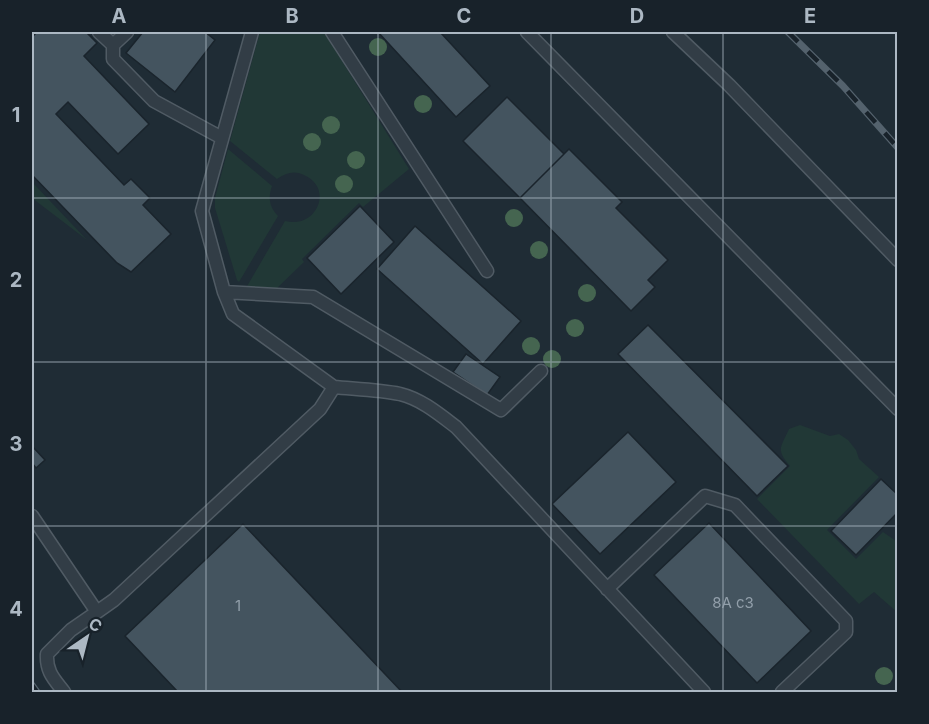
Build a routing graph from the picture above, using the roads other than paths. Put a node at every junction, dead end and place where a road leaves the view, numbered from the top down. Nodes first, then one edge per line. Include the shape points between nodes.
1 (99, 32) edge
2 (127, 32) edge
3 (252, 32) edge
4 (332, 32) edge
5 (527, 32) edge
6 (673, 32) edge
7 (113, 45) junction
8 (222, 138) junction
9 (897, 260) edge
10 (487, 272) dead end
11 (224, 292) junction
12 (541, 371) dead end
13 (334, 387) junction
14 (897, 409) edge
15 (32, 516) edge
16 (607, 589) junction
17 (97, 612) junction
18 (64, 693) edge
19 (704, 693) edge
20 (782, 693) edge

1 - 7 lane
2 - 7 lane
3 - 8 lane
4 - 10 lane
5 - 14 lane
6 - 9 lane
7 - 8 lane via 113,59 154,101
8 - 11 lane via 202,211
11 - 12 lane via 313,297 501,410
11 - 13 lane via 233,314
13 - 16 lane via 400,394 437,412 456,427
13 - 17 lane via 320,409
15 - 17 lane
16 - 19 lane
16 - 20 lane via 705,496 735,505 846,621 846,632
17 - 18 lane via 47,654 48,671

